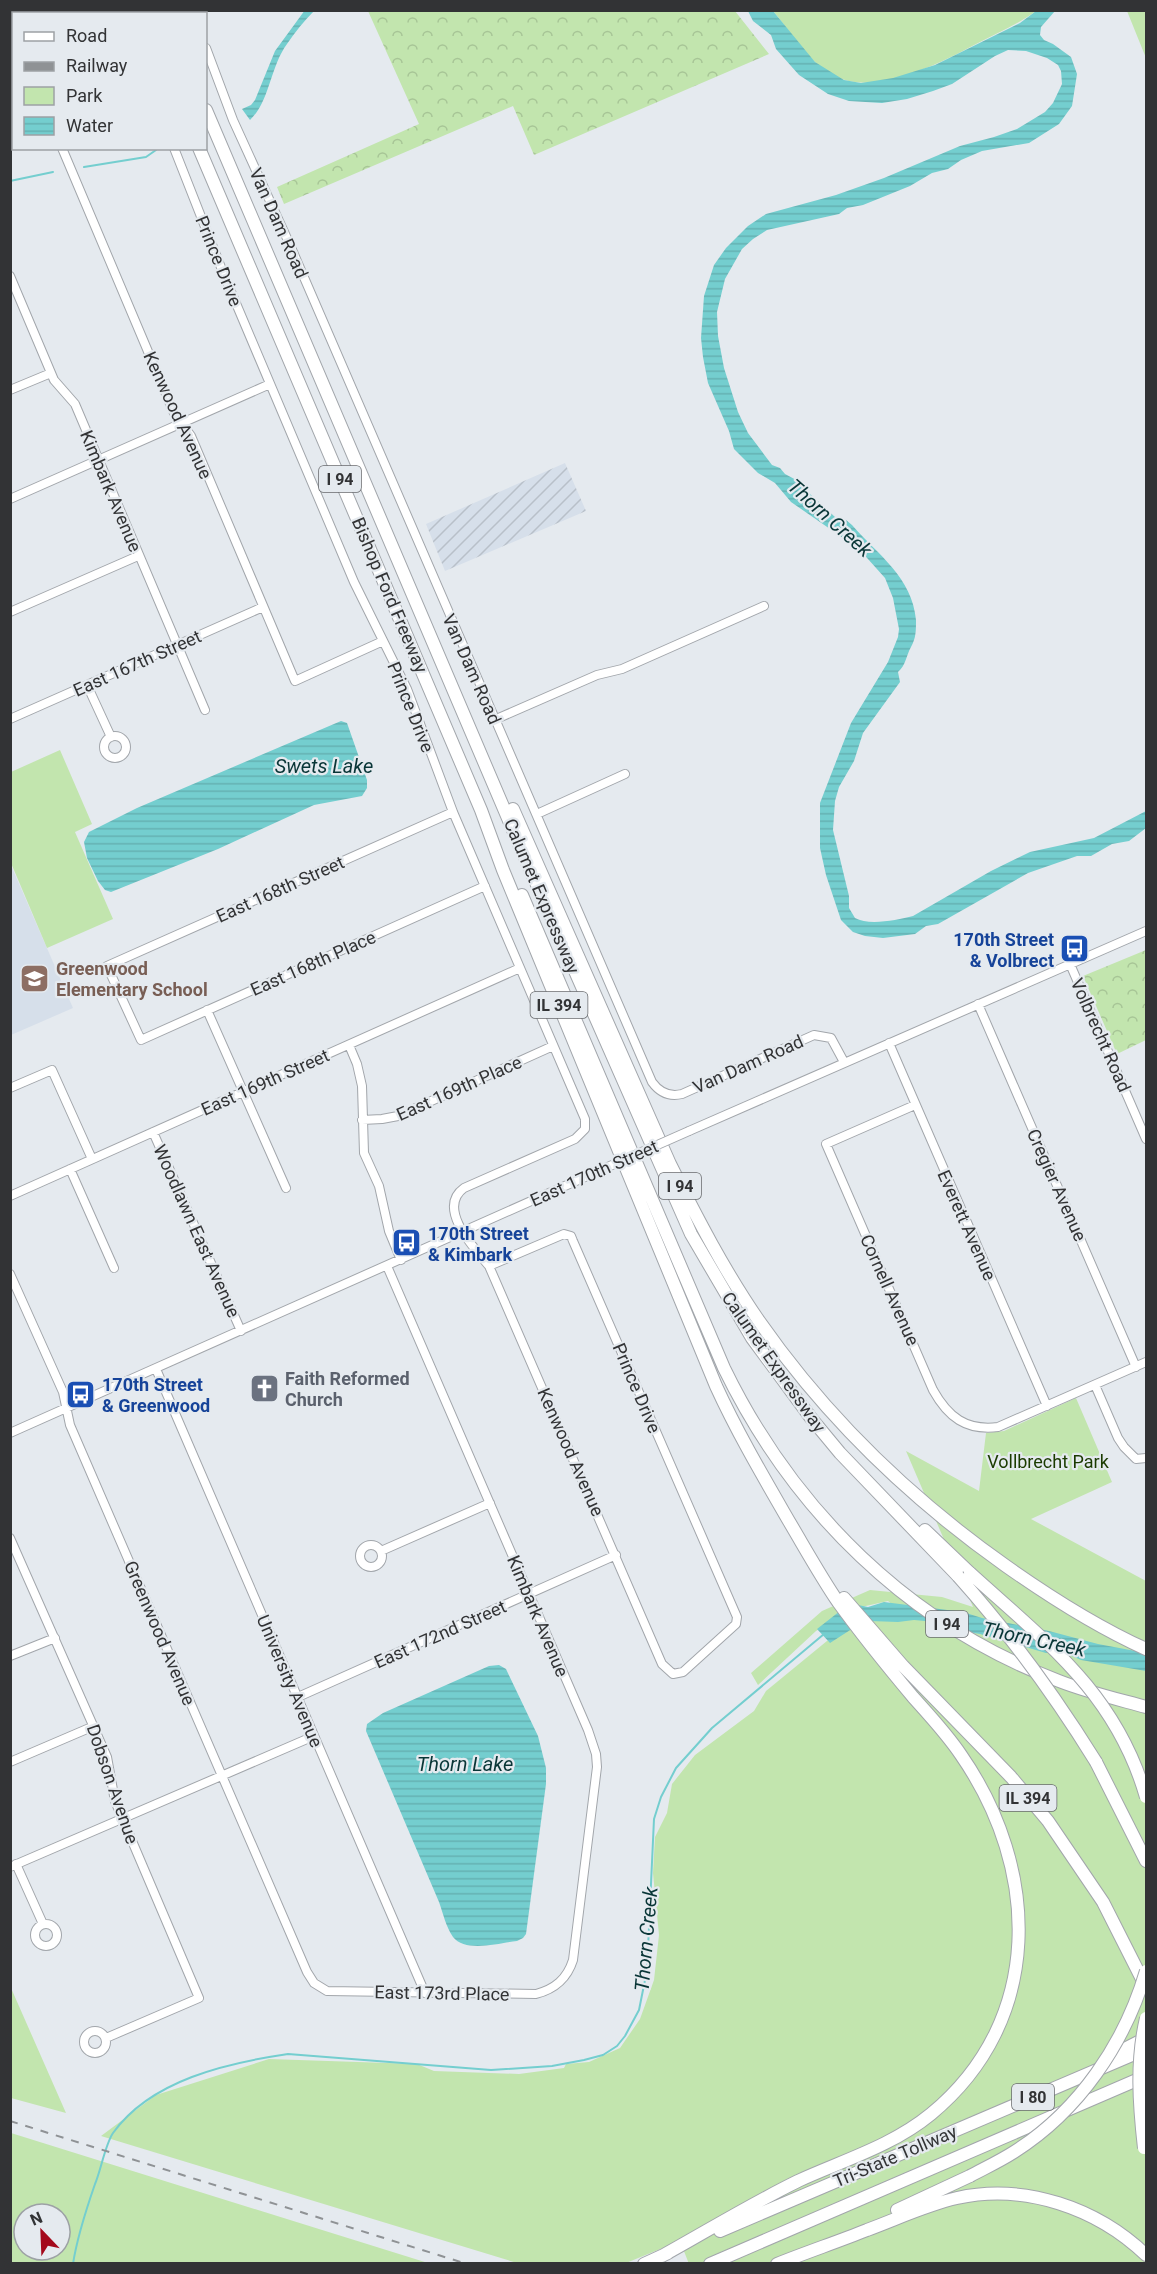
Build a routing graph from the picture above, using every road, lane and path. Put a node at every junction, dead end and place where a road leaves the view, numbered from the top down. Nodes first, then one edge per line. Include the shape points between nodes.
1 (207, 51) edge
2 (207, 112) edge
3 (63, 150) edge
4 (175, 150) edge
5 (200, 150) edge
6 (10, 276) edge
7 (14, 292) edge
8 (51, 372) junction
9 (270, 384) junction
10 (10, 390) edge
11 (182, 423) junction
12 (99, 460) junction
13 (10, 499) edge
14 (138, 556) junction
15 (764, 606) dead end
16 (263, 607) junction
17 (10, 612) edge
18 (383, 641) junction
19 (177, 645) junction
20 (87, 685) junction
21 (459, 701) junction
22 (205, 710) dead end
23 (10, 719) edge
24 (494, 720) junction
25 (111, 737) dead end
26 (625, 774) dead end
27 (482, 810) junction
28 (453, 812) junction
29 (537, 814) junction
30 (485, 886) junction
31 (1146, 931) edge
32 (1070, 964) junction
33 (520, 968) junction
34 (978, 1004) junction
35 (207, 1010) junction
36 (141, 1040) joint
37 (888, 1043) junction
38 (349, 1045) junction
39 (553, 1046) junction
40 (844, 1062) junction
41 (10, 1088) edge
42 (243, 1091) junction
43 (915, 1105) junction
44 (362, 1119) junction
45 (153, 1132) junction
46 (1146, 1140) edge
47 (92, 1160) junction
48 (70, 1169) junction
49 (286, 1188) dead end
50 (10, 1196) edge
51 (463, 1232) junction
52 (401, 1260) junction
53 (387, 1266) junction
54 (489, 1266) junction
55 (114, 1268) dead end
56 (10, 1274) edge
57 (241, 1331) junction
58 (1146, 1362) edge
59 (1136, 1366) junction
60 (156, 1369) junction
61 (1095, 1385) junction
62 (1047, 1406) junction
63 (66, 1408) junction
64 (10, 1433) edge
65 (1146, 1458) edge
66 (490, 1503) junction
67 (10, 1538) edge
68 (13, 1548) edge
69 (381, 1551) dead end
70 (616, 1555) junction
71 (964, 1575) junction
72 (529, 1595) junction
73 (870, 1636) junction
74 (55, 1638) junction
75 (1146, 1649) edge
76 (10, 1656) edge
77 (673, 1674) joint
78 (298, 1697) junction
79 (1146, 1707) edge
80 (94, 1726) junction
81 (314, 1736) junction
82 (10, 1762) edge
83 (222, 1776) junction
84 (1146, 1797) edge
85 (122, 1818) junction
86 (1146, 1861) edge
87 (13, 1866) edge
88 (43, 1924) dead end
89 (1146, 1971) edge
90 (562, 1980) joint
91 (319, 1988) joint
92 (1146, 1988) edge
93 (425, 1992) junction
94 (1146, 2018) edge
95 (106, 2038) dead end
96 (1146, 2038) edge
97 (1146, 2049) edge
98 (1146, 2076) edge
99 (1054, 2088) junction
100 (1145, 2152) edge
101 (1146, 2255) edge
102 (662, 2256) junction
103 (644, 2264) edge
104 (710, 2264) edge
105 (776, 2264) edge

1 - 24 street, Van Dam Road via 233,120
2 - 21 highway, Bishop Ford Freeway / I 94
3 - 11 street, Kenwood Avenue via 174,413
4 - 9 street, Prince Drive
5 - 27 highway, Bishop Ford Freeway / I 94
6 - 7 street, Kimbark Avenue
7 - 8 street, Kimbark Avenue
8 - 10 street
8 - 12 street, Kimbark Avenue via 75,404
9 - 11 street
9 - 18 street, Prince Drive
11 - 12 street
11 - 16 street, Kenwood Avenue
12 - 13 street
12 - 14 street, Kimbark Avenue
14 - 17 street
14 - 19 street, Kimbark Avenue
15 - 24 street
16 - 18 street, Kenwood Avenue via 295,681
16 - 19 street, East 167th Street
18 - 28 street, Prince Drive via 407,689
19 - 20 street, East 167th Street
19 - 22 street, Kimbark Avenue
20 - 23 street, East 167th Street
20 - 25 street
21 - 71 highway, Calumet Expressway / IL 394 via 691,1234 752,1338 840,1453
21 - 75 highway, I 94 via 481,737 670,1164 723,1265 759,1321 833,1414 925,1504 1028,1581
24 - 29 street, Van Dam Road
26 - 29 street
27 - 73 highway, IL 394 via 503,870 716,1386 792,1527
27 - 79 highway, I 94 via 511,868 739,1399 799,1491 885,1580 947,1624 1059,1681
28 - 30 street, Prince Drive
28 - 36 street, East 168th Street via 107,966
29 - 40 street, Van Dam Road via 650,1076 660,1091 682,1094 814,1035 831,1038
30 - 33 street, Prince Drive
30 - 35 street, East 168th Place
31 - 32 street, East 170th Street
32 - 34 street, East 170th Street
32 - 46 street, Volbrecht Road
33 - 38 street, East 169th Street
33 - 39 street, Prince Drive
34 - 37 street, East 170th Street
34 - 59 street, Cregier Avenue
35 - 36 street, East 168th Place
35 - 42 street
37 - 40 street, East 170th Street
37 - 43 street, Everett Avenue
38 - 42 street, East 169th Street
38 - 44 street via 360,1076
39 - 44 street, East 169th Place via 398,1116
39 - 51 street, Prince Drive via 583,1113 585,1129 566,1144 459,1191 453,1205
40 - 51 street, East 170th Street, bridge
41 - 47 street via 52,1070
42 - 45 street, East 169th Street
42 - 49 street
43 - 62 street, Everett Avenue
43 - 62 street, Cornell Avenue via 826,1144 933,1390 948,1413 966,1425 987,1428
44 - 52 street via 364,1153 379,1186 389,1231
45 - 47 street, East 169th Street
45 - 57 street, Woodlawn East Avenue
47 - 48 street, East 169th Street
48 - 50 street, East 169th Street
48 - 55 street
51 - 52 street, East 170th Street
51 - 54 street, Kenwood Avenue
52 - 53 street, East 170th Street
53 - 57 street, East 170th Street
53 - 66 street, Kimbark Avenue
54 - 70 street, Kenwood Avenue
54 - 77 street, Prince Drive via 557,1236 571,1236 737,1622 687,1670
56 - 63 street, Greenwood Avenue via 63,1392
57 - 60 street, East 170th Street
58 - 59 street
59 - 61 street
60 - 63 street, East 170th Street
60 - 78 street, University Avenue
61 - 62 street
61 - 65 street via 1124,1447 1136,1459
63 - 64 street, East 170th Street
63 - 83 street, Greenwood Avenue
66 - 69 street
66 - 72 street, Kimbark Avenue
67 - 68 street, Dobson Avenue
68 - 74 street, Dobson Avenue
70 - 72 street, East 172nd Street
70 - 77 street, Kenwood Avenue via 662,1664
71 - 84 highway, bridge via 1066,1659 1084,1679 1131,1753
71 - 86 highway, Calumet Expressway / IL 394, bridge via 1072,1723
72 - 78 street, East 172nd Street
72 - 90 street, Kimbark Avenue via 596,1754 573,1960
73 - 92 highway, IL 394 via 1011,1777 1048,1821 1103,1902
73 - 102 highway via 959,1751 998,1823 1016,1880 1020,1915 1018,1962 1011,1995 997,2031 977,2065 942,2105 916,2126 770,2195
74 - 76 street
74 - 80 street, Dobson Avenue
78 - 81 street, University Avenue
80 - 82 street
80 - 85 street, Dobson Avenue via 110,1767 113,1795
81 - 83 street
81 - 93 street, University Avenue
83 - 85 street
83 - 91 street, Greenwood Avenue via 307,1972
85 - 87 street
85 - 95 street, Dobson Avenue via 199,1998
87 - 88 street
89 - 105 highway, bridge via 1120,2038 1080,2094 1051,2124 1015,2152 970,2176
90 - 93 street, East 173rd Place via 536,1994
91 - 93 street, East 173rd Place via 336,1992
94 - 100 highway, bridge via 1139,2076
96 - 99 highway
97 - 99 highway, Tri-State Tollway / I 80
98 - 104 highway, Tri-State Tollway / I 80
99 - 102 highway, Tri-State Tollway / I 80
101 - 105 highway via 1106,2224 1074,2208 1038,2198 1001,2194 940,2203
102 - 103 highway, Tri-State Tollway / I 80

